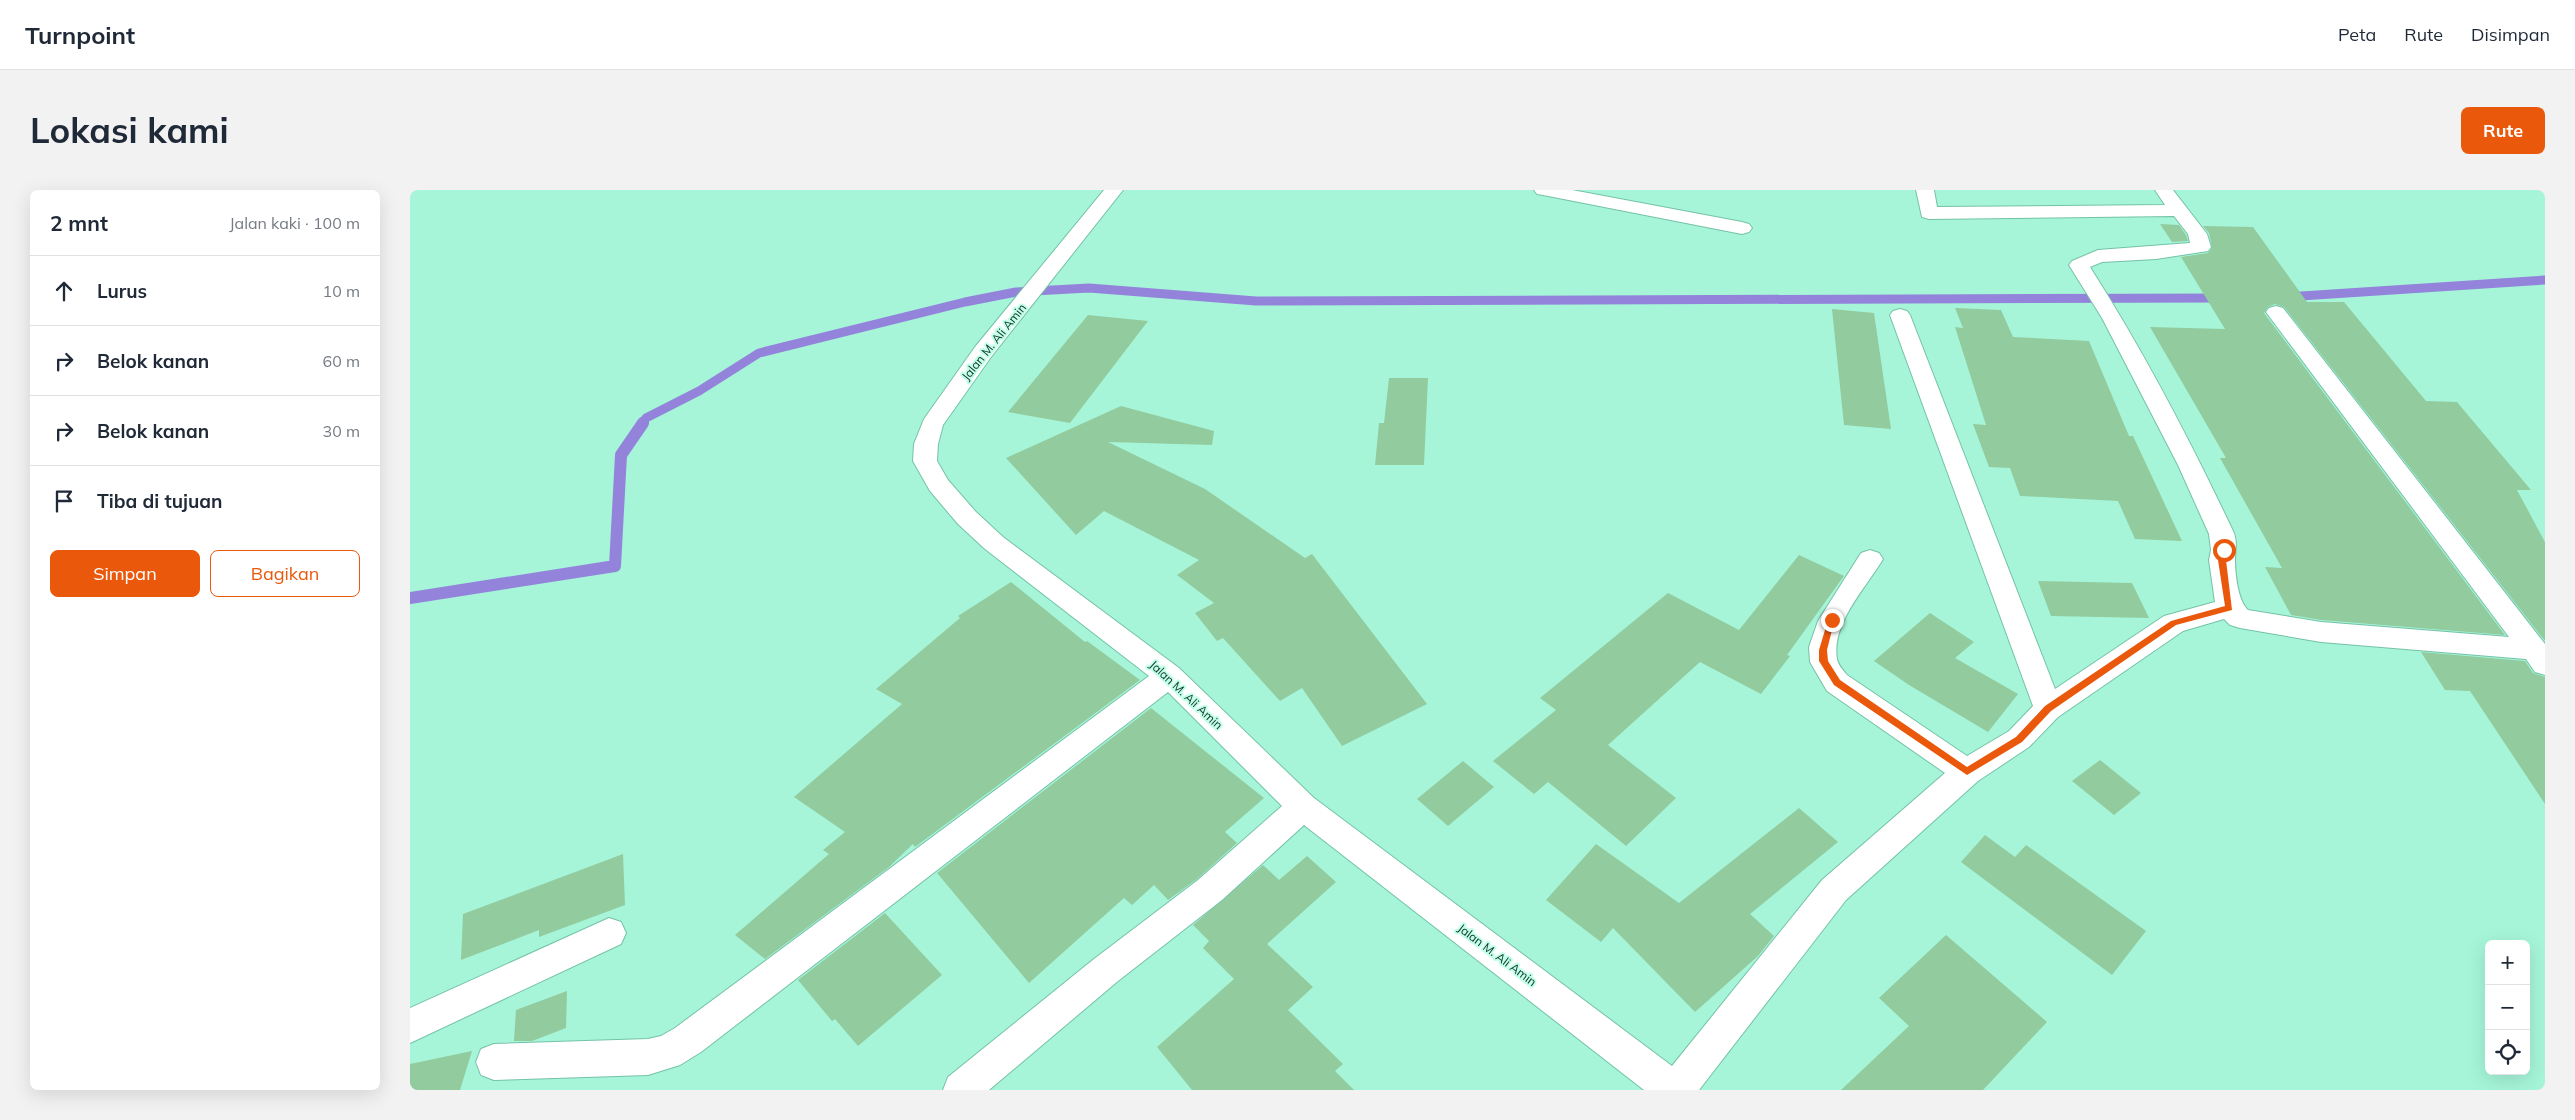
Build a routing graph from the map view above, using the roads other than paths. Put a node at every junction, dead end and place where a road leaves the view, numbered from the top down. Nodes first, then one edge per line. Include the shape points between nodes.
1 (1114, 190) edge
2 (1543, 190) edge
3 (1925, 190) edge
4 (2164, 190) edge
5 (2179, 210) junction
6 (1742, 228) dead end
7 (2276, 312) dead end
8 (1900, 315) dead end
9 (1870, 560) dead end
10 (2229, 608) junction
11 (2539, 656) edge
12 (1169, 676) junction
13 (2048, 709) junction
14 (1967, 772) junction
15 (1303, 807) junction
16 (609, 933) dead end
17 (410, 1026) edge
18 (494, 1062) dead end
19 (962, 1090) edge
20 (1675, 1090) edge

1 - 12 street, Jalan M. Ali Amin via 983,352 932,424 925,461 938,485 966,518 994,543
2 - 6 street
3 - 5 street via 1929,213
4 - 5 street
5 - 10 street via 2197,234 2201,247 2098,256 2079,265 2126,344 2190,464 2222,534
7 - 11 street
8 - 13 street
9 - 14 street via 1832,620 1823,650 1824,661 1837,683
10 - 11 street via 2240,618 2271,625
10 - 13 street via 2174,623
12 - 15 street, Jalan M. Ali Amin
12 - 18 street via 668,1052 648,1057
13 - 14 street via 2019,740
14 - 20 street via 1834,890
15 - 19 street via 1210,890 1106,970
15 - 20 street, Jalan M. Ali Amin
16 - 17 street

